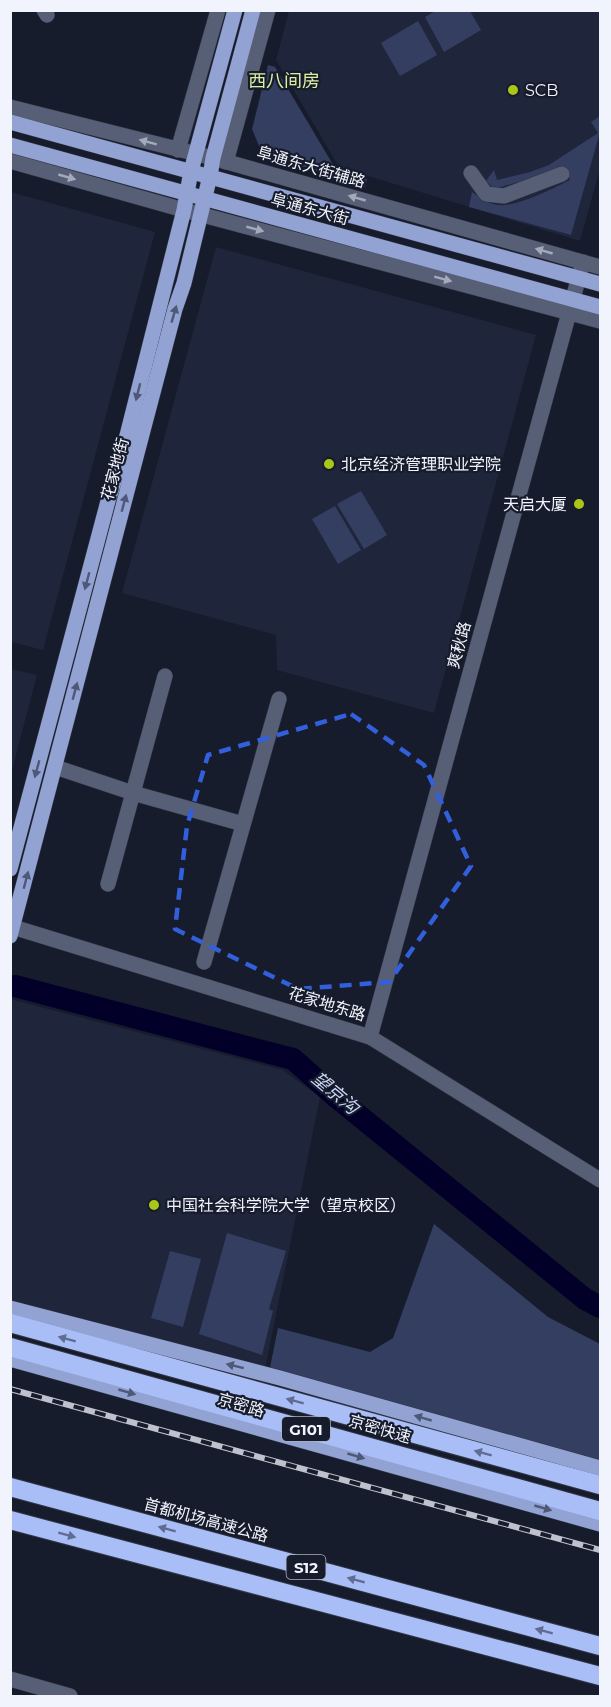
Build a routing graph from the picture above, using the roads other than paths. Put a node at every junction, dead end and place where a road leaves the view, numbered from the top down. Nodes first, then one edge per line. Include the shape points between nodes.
1 (218, 10) edge
2 (235, 10) edge
3 (253, 10) edge
4 (268, 10) edge
5 (10, 107) edge
6 (10, 123) edge
7 (10, 145) edge
8 (178, 150) junction
9 (196, 154) junction
10 (219, 160) junction
11 (10, 161) edge
12 (191, 171) junction
13 (471, 173) dead end
14 (562, 174) dead end
15 (210, 176) junction
16 (187, 193) junction
17 (204, 198) junction
18 (184, 210) junction
19 (200, 215) junction
20 (583, 262) junction
21 (600, 267) edge
22 (579, 278) junction
23 (600, 284) edge
24 (570, 307) junction
25 (600, 307) edge
26 (600, 321) edge
27 (165, 676) dead end
28 (279, 699) dead end
29 (55, 766) junction
30 (133, 793) junction
31 (243, 824) junction
32 (10, 869) edge
33 (108, 884) dead end
34 (12, 932) edge
35 (204, 962) dead end
36 (370, 1037) junction
37 (600, 1180) edge
38 (10, 1308) edge
39 (10, 1323) edge
40 (10, 1347) edge
41 (10, 1359) edge
42 (600, 1468) edge
43 (600, 1485) edge
44 (10, 1487) edge
45 (600, 1511) edge
46 (10, 1520) edge
47 (600, 1524) edge
48 (600, 1646) edge
49 (600, 1676) edge
50 (10, 1679) edge
51 (70, 1696) edge

1 - 8 street
2 - 9 main road, 花家地街
3 - 10 main road, 花家地街
4 - 10 street
8 -> 5 street, 阜通东大街辅路
6 - 12 main road, 阜通东大街
7 - 16 main road, 阜通东大街
8 - 9 street, 阜通东大街辅路
9 - 10 street, 阜通东大街辅路
9 - 12 main road, 花家地街
10 - 15 main road, 花家地街
20 -> 10 street, 阜通东大街辅路 via 426,212
11 -> 18 street
12 - 15 main road, 阜通东大街
12 - 16 main road, 花家地街
13 - 14 street via 486,194 504,196
15 - 17 main road, 花家地街
15 - 22 main road, 阜通东大街
16 - 17 main road, 阜通东大街
16 - 18 main road, 花家地街
17 - 19 main road, 花家地街
17 - 24 main road, 阜通东大街
18 - 19 street
18 -> 32 main road, 花家地街
19 -> 24 street
29 -> 19 main road, 花家地街
20 - 21 street, 阜通东大街辅路
20 - 22 street, 爽秋路
22 - 23 main road, 阜通东大街
22 - 24 street, 爽秋路
24 - 25 main road, 阜通东大街
24 - 26 street
24 - 36 street, 爽秋路
27 - 30 street
28 - 31 street
29 - 30 street
34 -> 29 main road, 花家地街
30 - 31 street
30 - 33 street
31 - 35 street
34 - 36 street, 花家地东路
36 - 37 street, 花家地东路
42 -> 38 main road, G101 via 280,1378
43 -> 39 highway, 京密快速 / G101
40 - 45 highway, 京密快速 / G101
41 -> 47 main road, 京密路 / G101
48 -> 44 highway, 首都机场高速公路 / S12
46 -> 49 highway, S12
50 - 51 street

